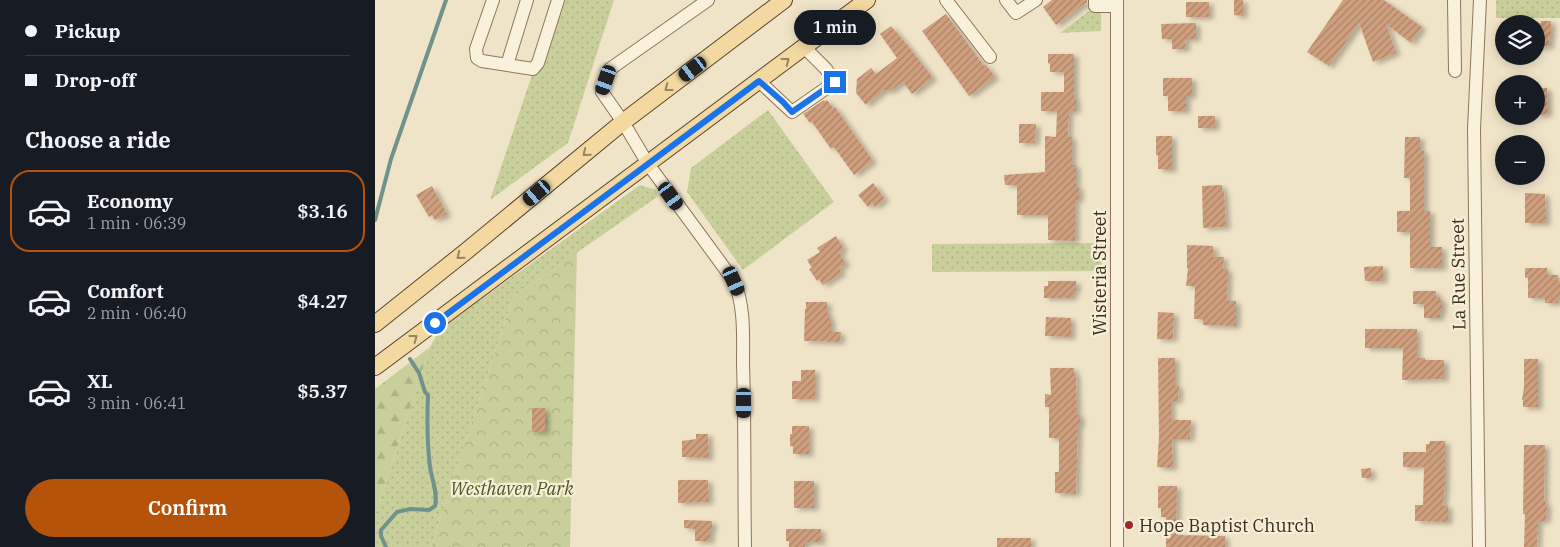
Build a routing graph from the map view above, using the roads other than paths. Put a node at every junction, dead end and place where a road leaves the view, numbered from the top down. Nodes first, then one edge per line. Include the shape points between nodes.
1 (493, 0) edge
2 (527, 0) edge
3 (558, 0) edge
4 (708, 0) edge
5 (784, 0) edge
6 (867, 0) edge
7 (946, 0) edge
8 (1006, 0) edge
9 (1036, 0) edge
10 (1095, 0) edge
11 (1454, 0) edge
12 (1480, 0) edge
13 (1117, 3) edge
14 (804, 47) junction
15 (989, 57) dead end
16 (507, 65) junction
17 (1455, 71) dead end
18 (759, 81) junction
19 (623, 122) junction
20 (648, 164) junction
21 (375, 324) edge
22 (375, 367) edge
23 (745, 547) edge
24 (1117, 547) edge
25 (1479, 547) edge

1 - 16 street via 476,49 477,58
2 - 16 street
3 - 16 street via 537,66 533,69
4 - 19 street via 610,69 602,92
5 -> 19 main road
6 - 14 main road
7 - 15 street
8 - 9 street via 1016,13
10 - 13 street via 1095,6
11 - 17 street
12 - 25 street, La Rue Street via 1474,129
13 - 24 street, Wisteria Street
18 -> 14 main road
14 - 18 street via 835,82 792,112
18 - 20 main road
19 - 20 street
19 -> 21 main road
22 -> 20 main road
20 - 23 street via 734,281 739,293 743,332

